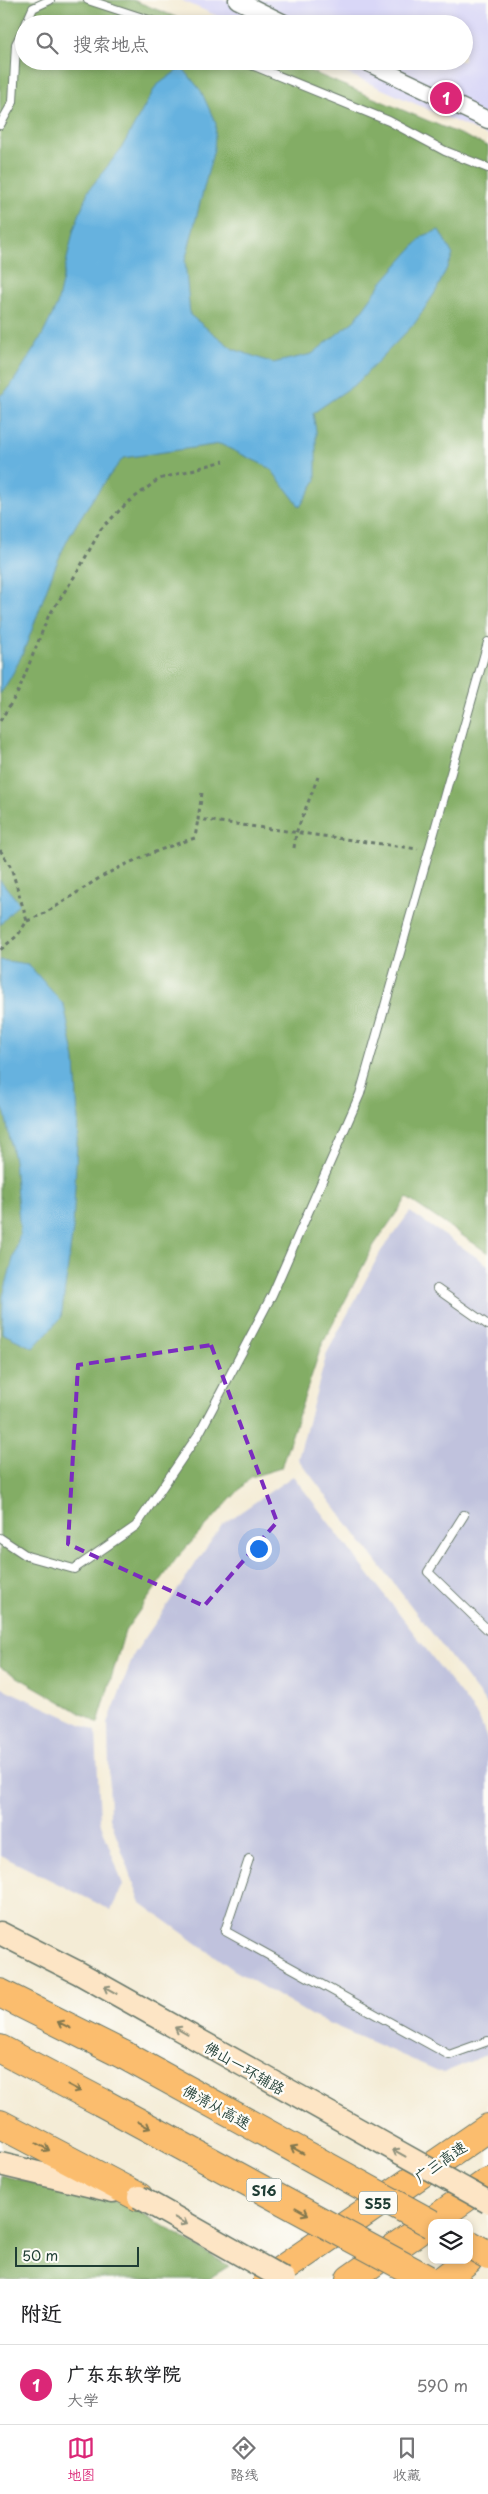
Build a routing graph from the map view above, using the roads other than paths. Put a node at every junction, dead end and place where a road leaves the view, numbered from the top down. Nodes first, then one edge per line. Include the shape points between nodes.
1 (50, 0) edge
2 (88, 0) edge
3 (237, 0) edge
4 (30, 15) edge
5 (134, 15) edge
6 (268, 15) edge
7 (15, 58) edge
8 (264, 70) edge
9 (383, 70) edge
10 (488, 120) edge
11 (0, 125) edge
12 (488, 168) edge
13 (488, 642) edge
14 (437, 1289) dead end
15 (488, 1325) edge
16 (464, 1515) dead end
17 (0, 1538) edge
18 (488, 1630) edge
19 (249, 1860) dead end
20 (0, 1933) edge
21 (0, 1993) edge
22 (488, 2041) edge
23 (0, 2049) edge
24 (0, 2124) edge
25 (488, 2128) edge
26 (0, 2164) edge
27 (488, 2182) edge
28 (139, 2197) junction
29 (488, 2202) edge
30 (428, 2222) edge
31 (488, 2244) edge
32 (473, 2246) edge
33 (488, 2254) edge
34 (473, 2257) edge
35 (464, 2264) edge
36 (268, 2279) edge
37 (284, 2279) edge
38 (350, 2279) edge
39 (427, 2279) edge
40 (444, 2279) edge

1 - 4 lane via 33,8
2 - 5 lane
3 - 6 street
7 - 11 lane via 12,102
8 - 12 lane via 389,121 445,151
9 - 10 street
13 - 17 lane via 360,1094 272,1295 200,1432 136,1526 74,1569 27,1556
14 - 15 lane
16 - 18 lane via 428,1572
19 - 22 lane via 225,1930 449,2055
29 -> 20 main road, 佛山一环辅路, bridge via 79,1973
30 -> 21 highway, 佛清从高速, bridge via 124,2055
23 -> 39 highway, S16, bridge
24 -> 28 highway
25 - 36 highway, 广三高速 / S55
26 - 28 main road
27 - 38 highway
28 -> 37 main road, bridge
31 - 34 highway
32 - 33 highway, bridge
35 - 40 highway

